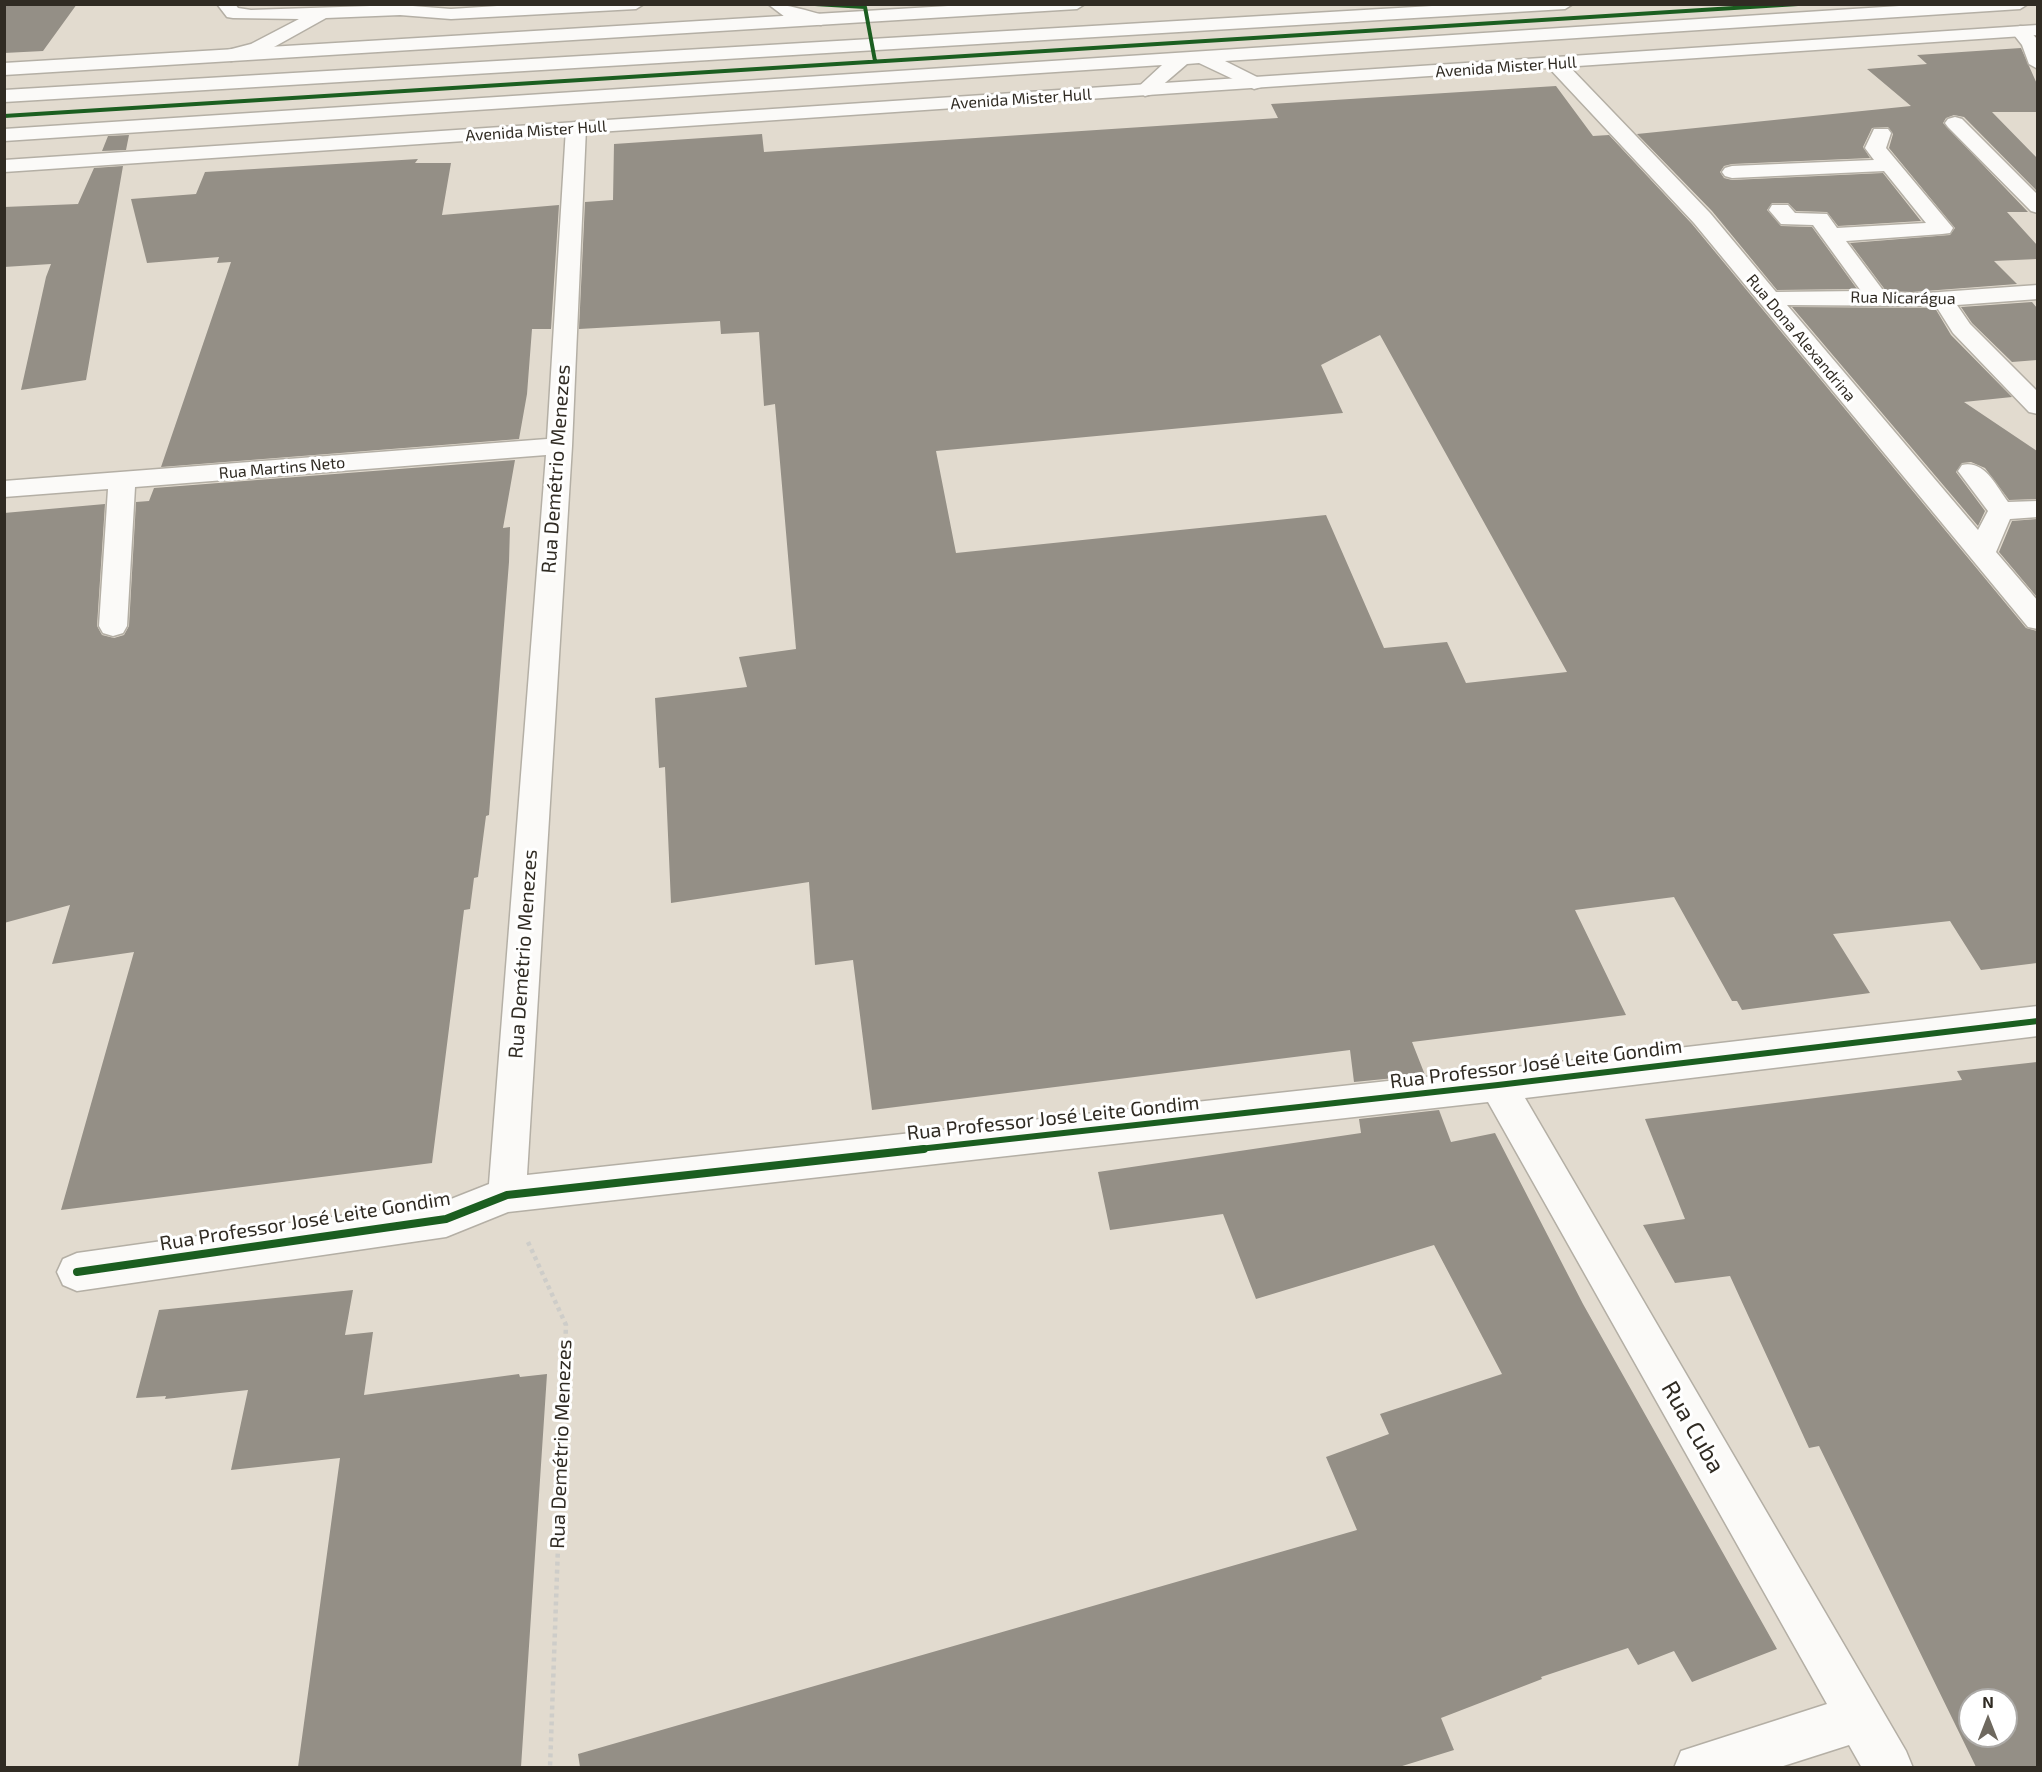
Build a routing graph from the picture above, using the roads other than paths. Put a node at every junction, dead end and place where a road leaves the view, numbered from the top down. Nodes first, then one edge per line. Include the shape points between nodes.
1 (225, 4) edge
2 (636, 4) edge
3 (776, 4) edge
4 (1077, 4) edge
5 (1565, 4) edge
6 (2020, 4) edge
7 (570, 6) edge
8 (401, 7) edge
9 (361, 8) edge
10 (326, 12) junction
11 (451, 14) junction
12 (821, 20) junction
13 (2029, 31) edge
14 (514, 38) junction
15 (231, 55) junction
16 (1202, 58) junction
17 (1181, 59) junction
18 (1556, 64) junction
19 (2037, 64) edge
20 (4, 69) edge
21 (1254, 83) junction
22 (1145, 90) junction
23 (4, 96) edge
24 (1955, 123) dead end
25 (576, 128) junction
26 (1881, 132) dead end
27 (4, 135) edge
28 (1889, 165) junction
29 (4, 166) edge
30 (1732, 172) dead end
31 (2037, 207) edge
32 (1780, 210) dead end
33 (1831, 235) junction
34 (2037, 292) edge
35 (1769, 299) junction
36 (1878, 299) junction
37 (1943, 300) junction
38 (2037, 407) edge
39 (559, 446) junction
40 (1971, 471) dead end
41 (122, 481) junction
42 (4, 489) edge
43 (2037, 509) edge
44 (2001, 511) junction
45 (1982, 554) junction
46 (2037, 620) edge
47 (113, 626) dead end
48 (2037, 1021) edge
49 (1498, 1085) junction
50 (507, 1195) junction
51 (77, 1272) dead end
52 (1859, 1718) junction
53 (1698, 1767) edge
54 (1889, 1767) edge

1 - 10 main road via 233,13 251,15
2 - 7 main road
3 - 12 main road via 791,13
4 - 12 main road
5 - 23 main road
6 - 16 main road, Avenida Mister Hull
7 - 11 main road
8 - 9 main road
8 - 11 main road
9 - 10 main road
10 - 15 main road via 258,48
11 - 14 main road via 470,27
12 - 14 main road
13 - 18 main road, Avenida Mister Hull
13 - 19 main road
14 - 15 main road
15 - 20 main road
16 - 17 main road, Avenida Mister Hull
16 - 21 main road
17 - 22 main road
17 - 27 main road, Avenida Mister Hull
18 - 21 main road, Avenida Mister Hull
18 - 35 main road, Rua Dona Alexandrina via 1702,218
21 - 22 main road, Avenida Mister Hull
22 - 25 main road, Avenida Mister Hull
24 - 31 main road
25 - 29 main road, Avenida Mister Hull
25 - 39 main road, Rua Demétrio Menezes
26 - 28 main road via 1875,148
28 - 30 main road
28 - 33 main road via 1941,230
32 - 33 main road via 1789,219 1819,219
33 - 36 main road
34 - 37 main road, Rua Nicarágua
35 - 36 main road, Rua Nicarágua
35 - 45 main road, Rua Dona Alexandrina
36 - 37 main road, Rua Nicarágua
37 - 38 main road via 1961,328
39 - 41 main road, Rua Martins Neto
39 - 50 main road, Rua Demétrio Menezes
40 - 44 main road
41 - 42 main road, Rua Martins Neto
41 - 47 main road
43 - 44 main road
44 - 45 main road
45 - 46 main road, Rua Dona Alexandrina
48 - 49 main road, Rua Professor José Leite Gondim
49 - 50 main road, Rua Professor José Leite Gondim
49 - 52 main road, Rua Cuba
50 - 51 main road, Rua Professor José Leite Gondim via 446,1219
52 - 53 main road
52 - 54 main road, Rua Cuba

